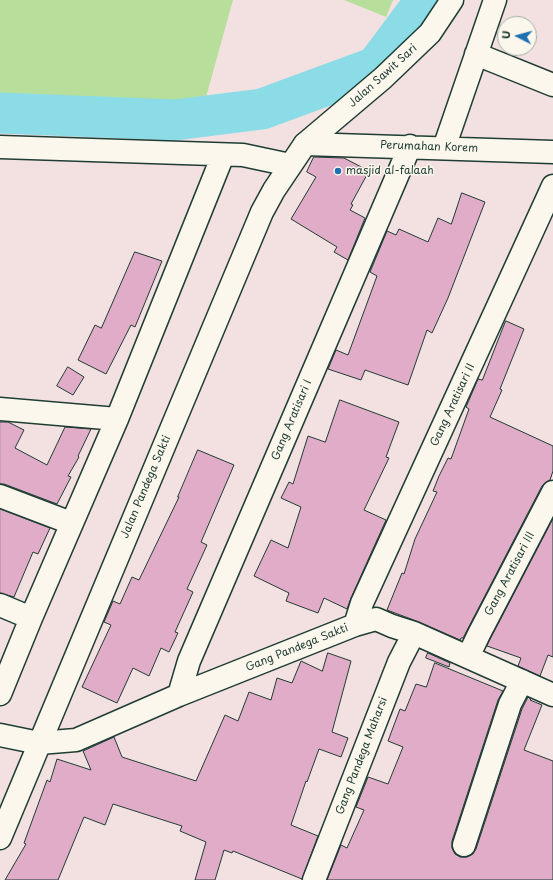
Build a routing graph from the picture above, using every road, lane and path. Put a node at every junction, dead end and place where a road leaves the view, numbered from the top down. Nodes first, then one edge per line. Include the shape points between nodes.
1 (452, 0) edge
2 (495, 0) edge
3 (476, 54) junction
4 (553, 85) edge
5 (305, 144) junction
6 (410, 146) junction
7 (0, 147) edge
8 (444, 148) junction
9 (553, 152) edge
10 (222, 155) junction
11 (290, 165) junction
12 (553, 186) edge
13 (0, 409) edge
14 (117, 419) junction
15 (553, 492) edge
16 (0, 496) edge
17 (71, 524) junction
18 (0, 605) edge
19 (31, 618) junction
20 (355, 625) junction
21 (414, 633) junction
22 (468, 657) junction
23 (522, 681) junction
24 (0, 694) edge
25 (179, 695) junction
26 (553, 695) edge
27 (0, 735) edge
28 (39, 743) junction
29 (0, 838) edge
30 (464, 845) dead end
31 (314, 880) edge

1 - 5 street, Jalan Sawit Sari via 430,33 383,78
2 - 3 street
3 - 4 street
3 - 8 street
5 - 6 street, Perumahan Korem
5 - 11 street, Jalan Pandega Sakti
6 - 8 street, Perumahan Korem
6 - 25 street, Gang Aratisari I via 189,661
7 - 10 street
8 - 9 street, Perumahan Korem
10 - 11 street via 243,155
10 - 14 street
11 - 28 street, Jalan Pandega Sakti via 262,212
12 - 20 street, Gang Aratisari II via 362,603
13 - 14 street
14 - 17 street
15 - 22 street, Gang Aratisari III
16 - 17 street
17 - 19 street
18 - 19 street
19 - 24 street
20 - 21 street, Gang Pandega Sakti via 376,619
20 - 25 street, Gang Pandega Sakti
21 - 22 street, Gang Pandega Sakti
21 - 31 street, Gang Pandega Maharsi via 399,662
22 - 23 street, Gang Pandega Sakti
23 - 26 street, Gang Pandega Sakti
23 - 30 street via 510,704
25 - 28 street, Gang Pandega Sakti via 76,740
27 - 28 street, Gang Pandega Sakti
28 - 29 street, Jalan Pandega Sakti

